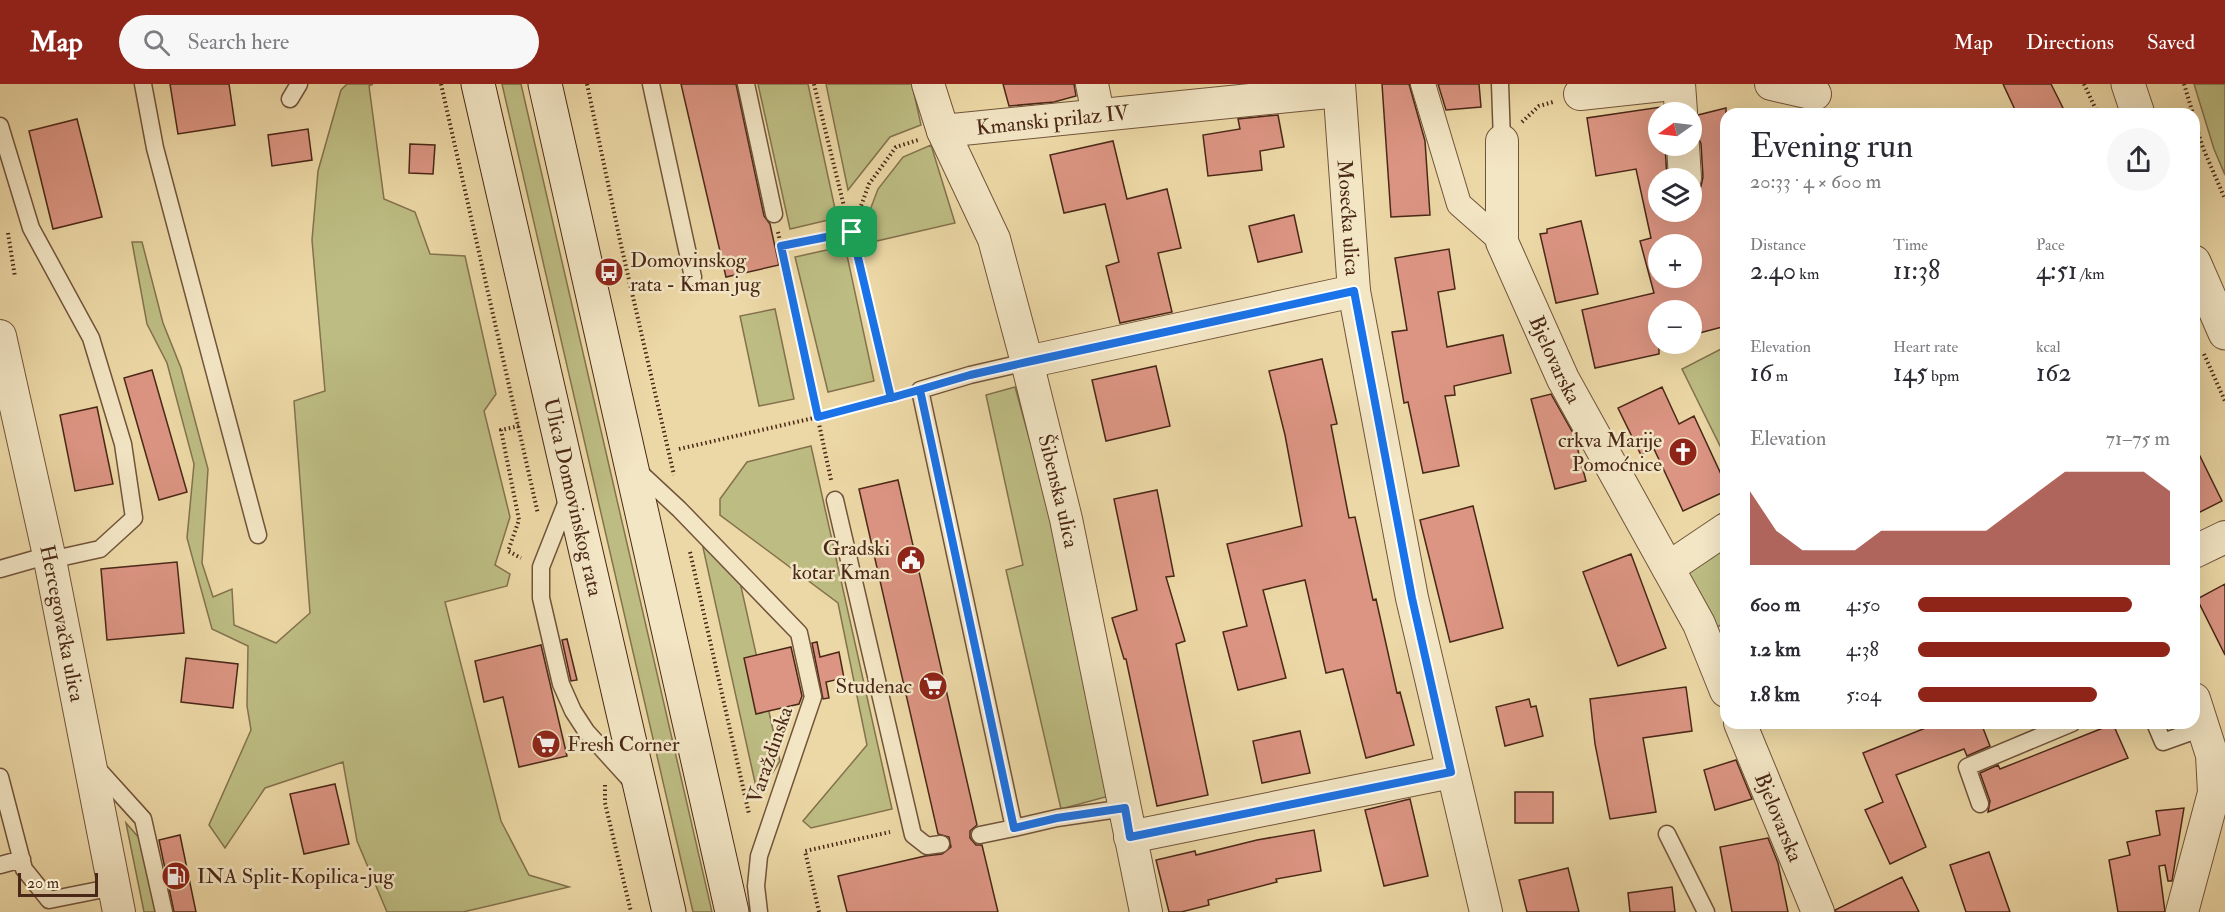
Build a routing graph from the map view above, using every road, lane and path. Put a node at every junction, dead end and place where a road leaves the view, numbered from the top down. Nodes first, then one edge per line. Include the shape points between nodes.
1 (143, 84) edge
2 (441, 84) edge
3 (478, 84) edge
4 (545, 84) edge
5 (651, 84) edge
6 (746, 84) edge
7 (814, 84) edge
8 (928, 84) edge
9 (1092, 84) edge
10 (1423, 84) edge
11 (1500, 84) edge
12 (1672, 84) edge
13 (1678, 84) edge
14 (1771, 84) edge
15 (2084, 84) edge
16 (2128, 84) edge
17 (2184, 84) edge
18 (1339, 87) edge
19 (1580, 94) joint
20 (1824, 97) edge
21 (1680, 102) edge
22 (2095, 108) edge
23 (2136, 108) edge
24 (2191, 108) edge
25 (1098, 114) junction
26 (0, 126) edge
27 (944, 131) junction
28 (2200, 139) edge
29 (1502, 141) junction
30 (2225, 200) edge
31 (774, 214) joint
32 (6, 227) dead end
33 (852, 232) junction
34 (1502, 242) junction
35 (781, 246) junction
36 (15, 277) dead end
37 (693, 277) dead end
38 (2200, 286) edge
39 (1354, 291) junction
40 (0, 336) edge
41 (2214, 342) edge
42 (1027, 362) junction
43 (920, 390) junction
44 (891, 398) junction
45 (2225, 401) edge
46 (818, 417) junction
47 (519, 426) junction
48 (679, 449) dead end
49 (632, 466) junction
50 (572, 489) junction
51 (835, 500) joint
52 (539, 518) dead end
53 (1720, 533) edge
54 (258, 535) dead end
55 (2225, 537) edge
56 (2200, 549) edge
57 (546, 555) junction
58 (50, 557) junction
59 (0, 568) edge
60 (1668, 568) junction
61 (1720, 676) edge
62 (2200, 713) edge
63 (1742, 729) edge
64 (2058, 729) edge
65 (2158, 729) edge
66 (2180, 729) edge
67 (603, 750) junction
68 (88, 759) junction
69 (1451, 772) junction
70 (0, 777) edge
71 (642, 792) junction
72 (1980, 804) dead end
73 (1127, 823) junction
74 (912, 827) junction
75 (1014, 828) junction
76 (1667, 834) dead end
77 (980, 835) dead end
78 (941, 844) dead end
79 (22, 859) junction
80 (0, 865) edge
81 (117, 900) edge
82 (164, 912) edge
83 (631, 912) edge
84 (669, 912) edge
85 (732, 912) edge
86 (759, 912) edge
87 (819, 912) edge
88 (1146, 912) edge
89 (1486, 912) edge
90 (1706, 912) edge
91 (1818, 912) edge
92 (2182, 912) edge

1 - 54 lane via 154,148
2 - 47 path
3 - 50 main road, Ulica Domovinskog rata
4 - 49 main road
5 - 37 lane
6 - 31 lane
7 - 33 path
8 - 27 street, Šibenska ulica
9 - 25 street
10 - 34 street via 1460,204
11 - 29 lane
12 - 19 street
13 - 21 street
14 - 20 street
15 - 22 path
16 - 23 main road
17 - 24 path
18 - 25 street, Kmanski prilaz IV
18 - 39 street, Mosećka ulica
19 - 29 path via 1539,105
25 - 27 street, Kmanski prilaz IV
26 - 58 lane via 31,228 91,338 123,444 134,518 100,549
27 - 33 path via 896,147 869,184
27 - 42 street, Šibenska ulica via 994,239
28 - 30 path
29 - 34 street, Bjelovarska
31 - 35 path
32 - 36 path
33 - 35 path
33 - 44 path
34 - 60 street, Bjelovarska via 1563,379
35 - 46 path
38 - 41 main road
39 - 42 street
39 - 69 street, Mosećka ulica via 1412,598
40 - 58 street, Hercegovačka ulica
41 - 45 path
42 - 43 lane
42 - 73 street, Šibenska ulica via 1066,519
43 - 44 path
43 - 75 lane
44 - 46 path
46 - 48 path
46 - 51 path
47 - 52 path
47 - 57 path via 501,430 519,520 508,550 522,558 532,542
49 - 85 main road
49 - 86 lane, Varaždinska via 679,508 799,633 813,697 759,856
50 - 57 lane
50 - 71 main road, Ulica Domovinskog rata
51 - 74 lane
53 - 60 street
55 - 56 street
57 - 67 lane via 541,567 541,598 561,684 580,721
58 - 59 lane
58 - 68 street, Hercegovačka ulica
60 - 61 street, Bjelovarska via 1699,624
62 - 92 street via 2212,755 2214,793
63 - 91 street, Bjelovarska
64 - 72 lane via 1967,767
65 - 66 lane via 2163,742
67 - 71 lane
67 - 83 path via 605,803
68 - 81 street, Hercegovačka ulica
68 - 82 lane via 143,819
69 - 73 street
69 - 89 street, Mosećka ulica
70 - 79 lane
71 - 84 main road, Ulica Domovinskog rata
73 - 75 lane via 1057,818
73 - 88 street, Šibenska ulica
74 - 78 lane via 914,835 927,846
74 - 87 path via 805,851
75 - 77 lane
76 - 90 lane
79 - 80 lane
79 - 81 lane via 24,869 49,900

